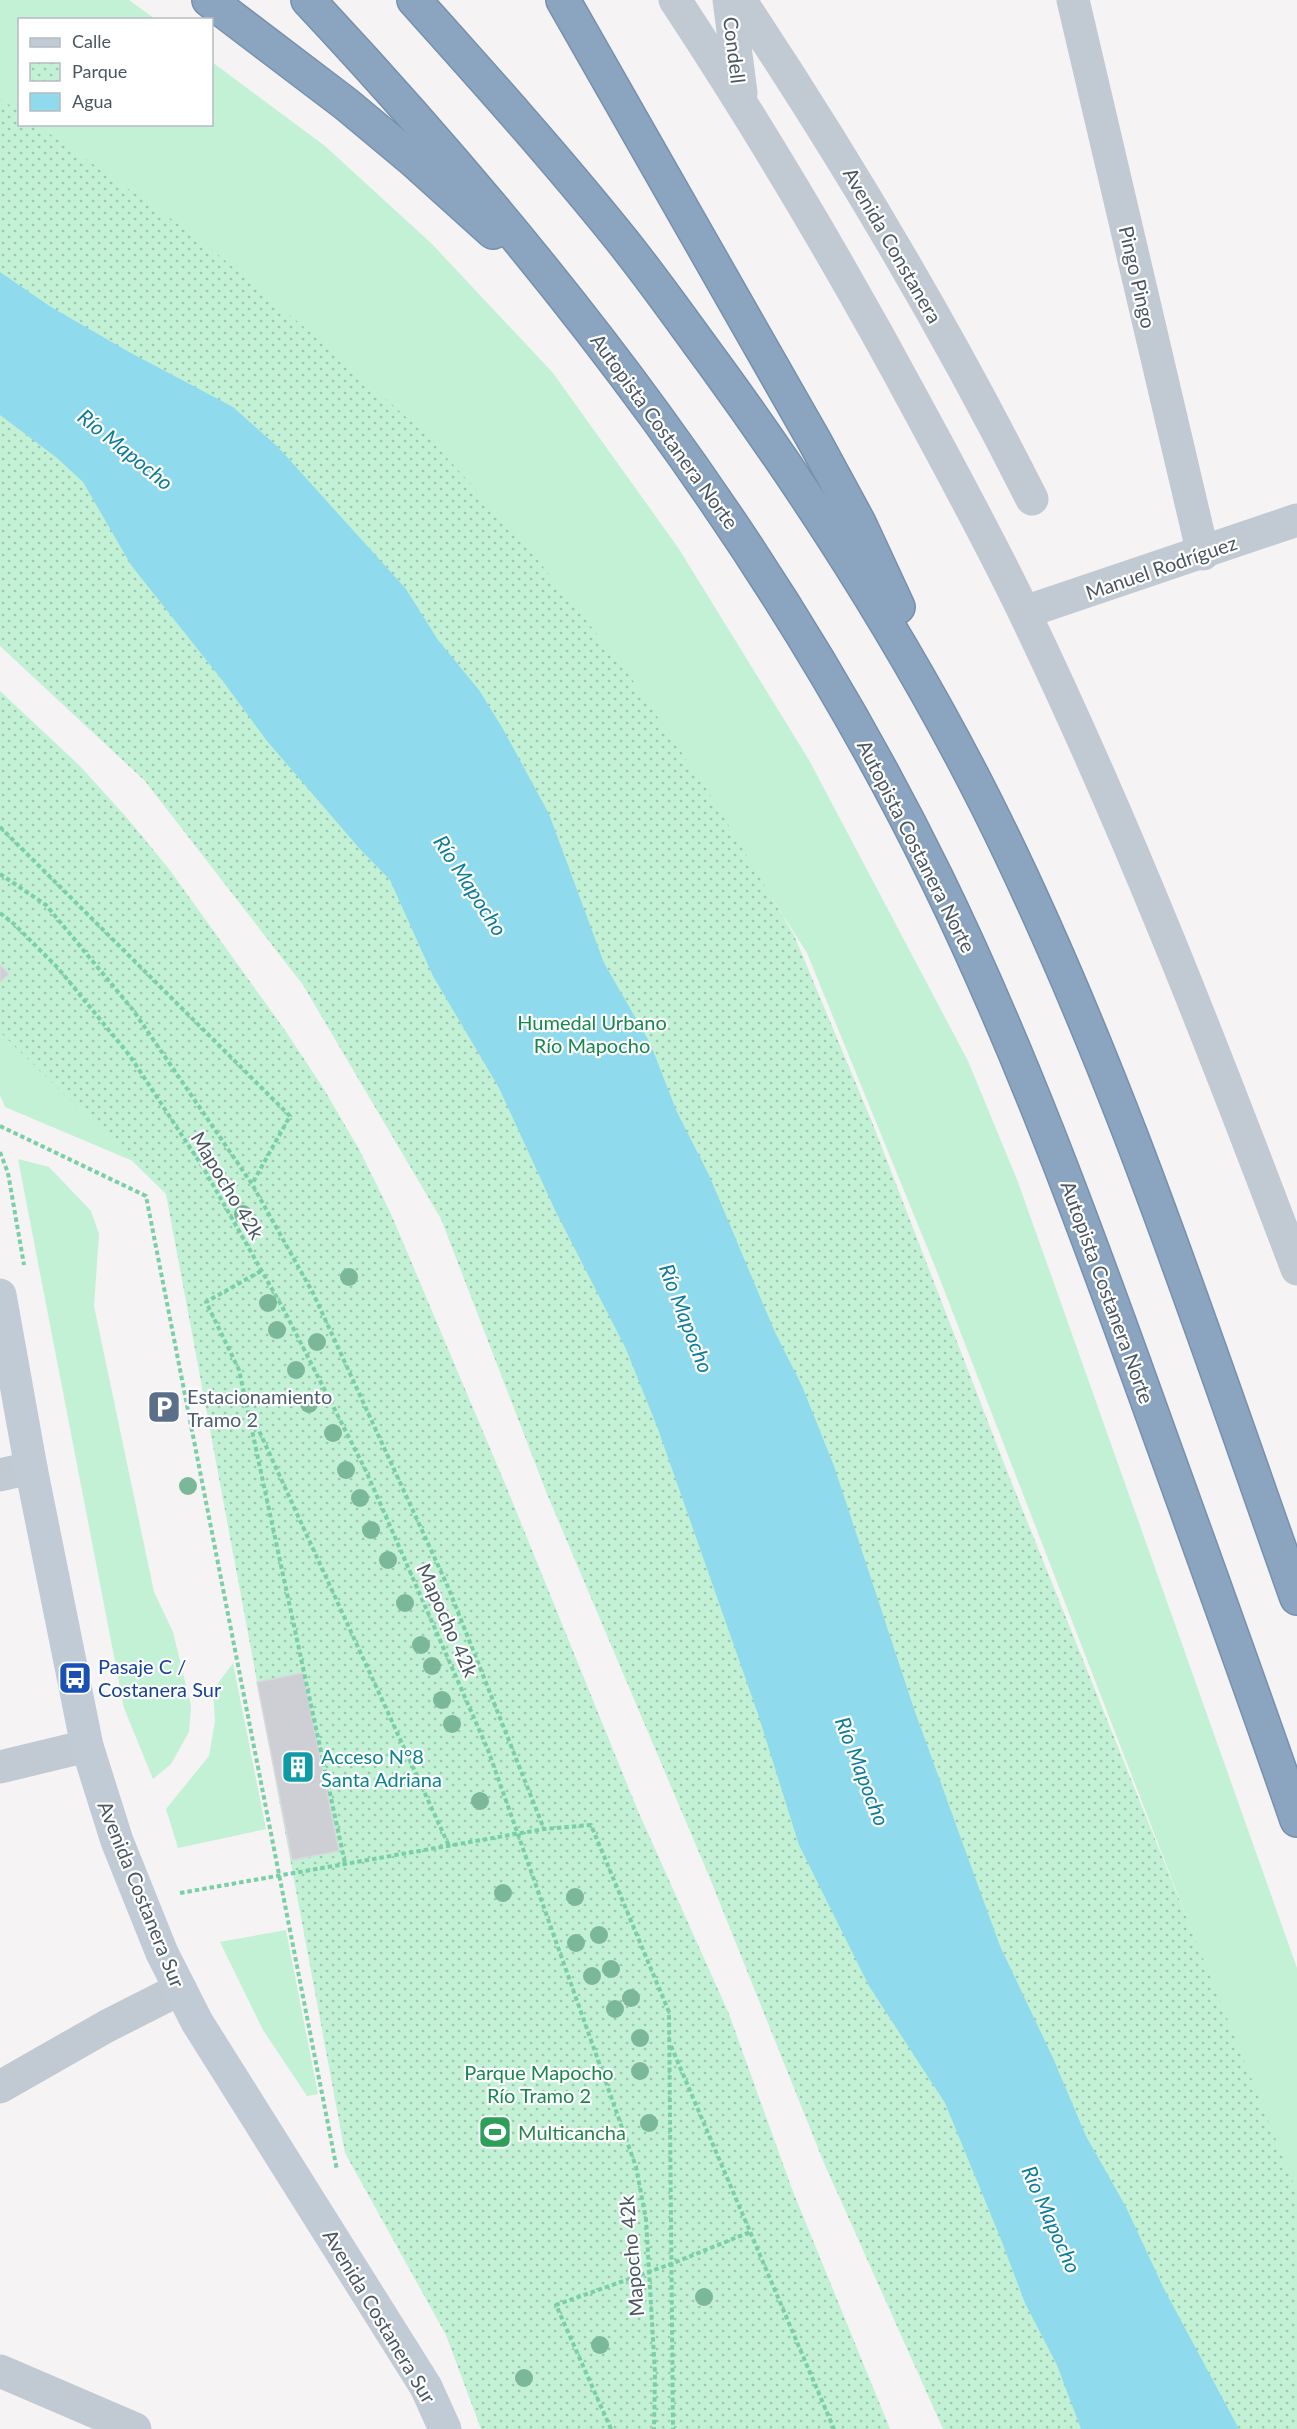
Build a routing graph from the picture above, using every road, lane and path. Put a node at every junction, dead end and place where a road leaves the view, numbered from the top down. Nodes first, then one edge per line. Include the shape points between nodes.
1 (209, 0) edge
2 (308, 0) edge
3 (414, 0) edge
4 (563, 0) edge
5 (675, 0) edge
6 (729, 0) edge
7 (740, 0) edge
8 (1073, 0) edge
9 (742, 101) junction
10 (576, 309) junction
11 (1032, 499) dead end
12 (1297, 520) edge
13 (1203, 554) junction
14 (1025, 612) junction
15 (945, 726) junction
16 (0, 827) edge
17 (0, 874) edge
18 (0, 913) edge
19 (0, 1126) edge
20 (0, 1152) edge
21 (252, 1184) junction
22 (25, 1267) dead end
23 (1297, 1269) edge
24 (261, 1271) junction
25 (0, 1295) edge
26 (246, 1402) junction
27 (31, 1468) junction
28 (0, 1475) edge
29 (1297, 1598) edge
30 (87, 1746) junction
31 (0, 1767) edge
32 (1297, 1820) edge
33 (544, 1829) junction
34 (518, 1834) junction
35 (449, 1846) junction
36 (345, 1863) junction
37 (279, 1876) junction
38 (176, 1883) dead end
39 (180, 1893) junction
40 (185, 1904) dead end
41 (180, 1989) junction
42 (670, 2044) junction
43 (0, 2087) edge
44 (337, 2173) dead end
45 (750, 2232) junction
46 (671, 2264) junction
47 (649, 2272) junction
48 (0, 2371) edge
49 (135, 2429) edge
50 (445, 2429) edge
51 (611, 2429) edge
52 (654, 2429) edge
53 (673, 2429) edge
54 (834, 2429) edge

1 - 10 highway via 412,159
2 - 10 highway, Autopista Costanera Norte via 500,213
3 - 15 highway via 570,177 675,310 808,498
4 - 15 highway via 859,523 898,606
5 - 9 street
6 - 9 street, Condell
7 - 11 street, Avenida Constanera via 855,178
8 - 13 street, Pingo Pingo
9 - 14 street via 872,322
10 - 32 highway, Autopista Costanera Norte via 703,479 793,617 887,782 949,904 1006,1028 1091,1243
12 - 13 street, Manuel Rodríguez
13 - 14 street, Manuel Rodríguez
14 - 23 street via 1157,909
15 - 29 highway via 1028,891 1118,1100
16 - 21 path via 290,1116
17 - 21 path via 46,906 132,1010
18 - 24 path, Mapocho 42k via 58,968 130,1056 204,1169
19 - 37 path via 146,1196
20 - 22 path via 8,1173
21 - 33 path via 313,1293 448,1587
24 - 26 path via 206,1302 239,1370
24 - 34 path, Mapocho 42k via 366,1471 488,1750
25 - 27 main road, Avenida Costanera Sur
26 - 35 path
26 - 36 path
27 - 28 street
27 - 30 main road, Avenida Costanera Sur
30 - 31 street
30 - 41 main road, Avenida Costanera Sur via 117,1841
33 - 34 path
33 - 42 path via 591,1825 669,2012
34 - 35 path
34 - 47 path, Mapocho 42k via 636,2167 646,2219
35 - 36 path
36 - 37 path
37 - 39 path
37 - 44 path
38 - 39 path
39 - 40 path
41 - 43 street
41 - 50 main road, Avenida Costanera Sur via 426,2387
42 - 45 path
42 - 46 path
45 - 46 path
45 - 54 path
46 - 47 path
46 - 53 path
47 - 51 path via 556,2306
47 - 52 path, Mapocho 42k
48 - 49 street

